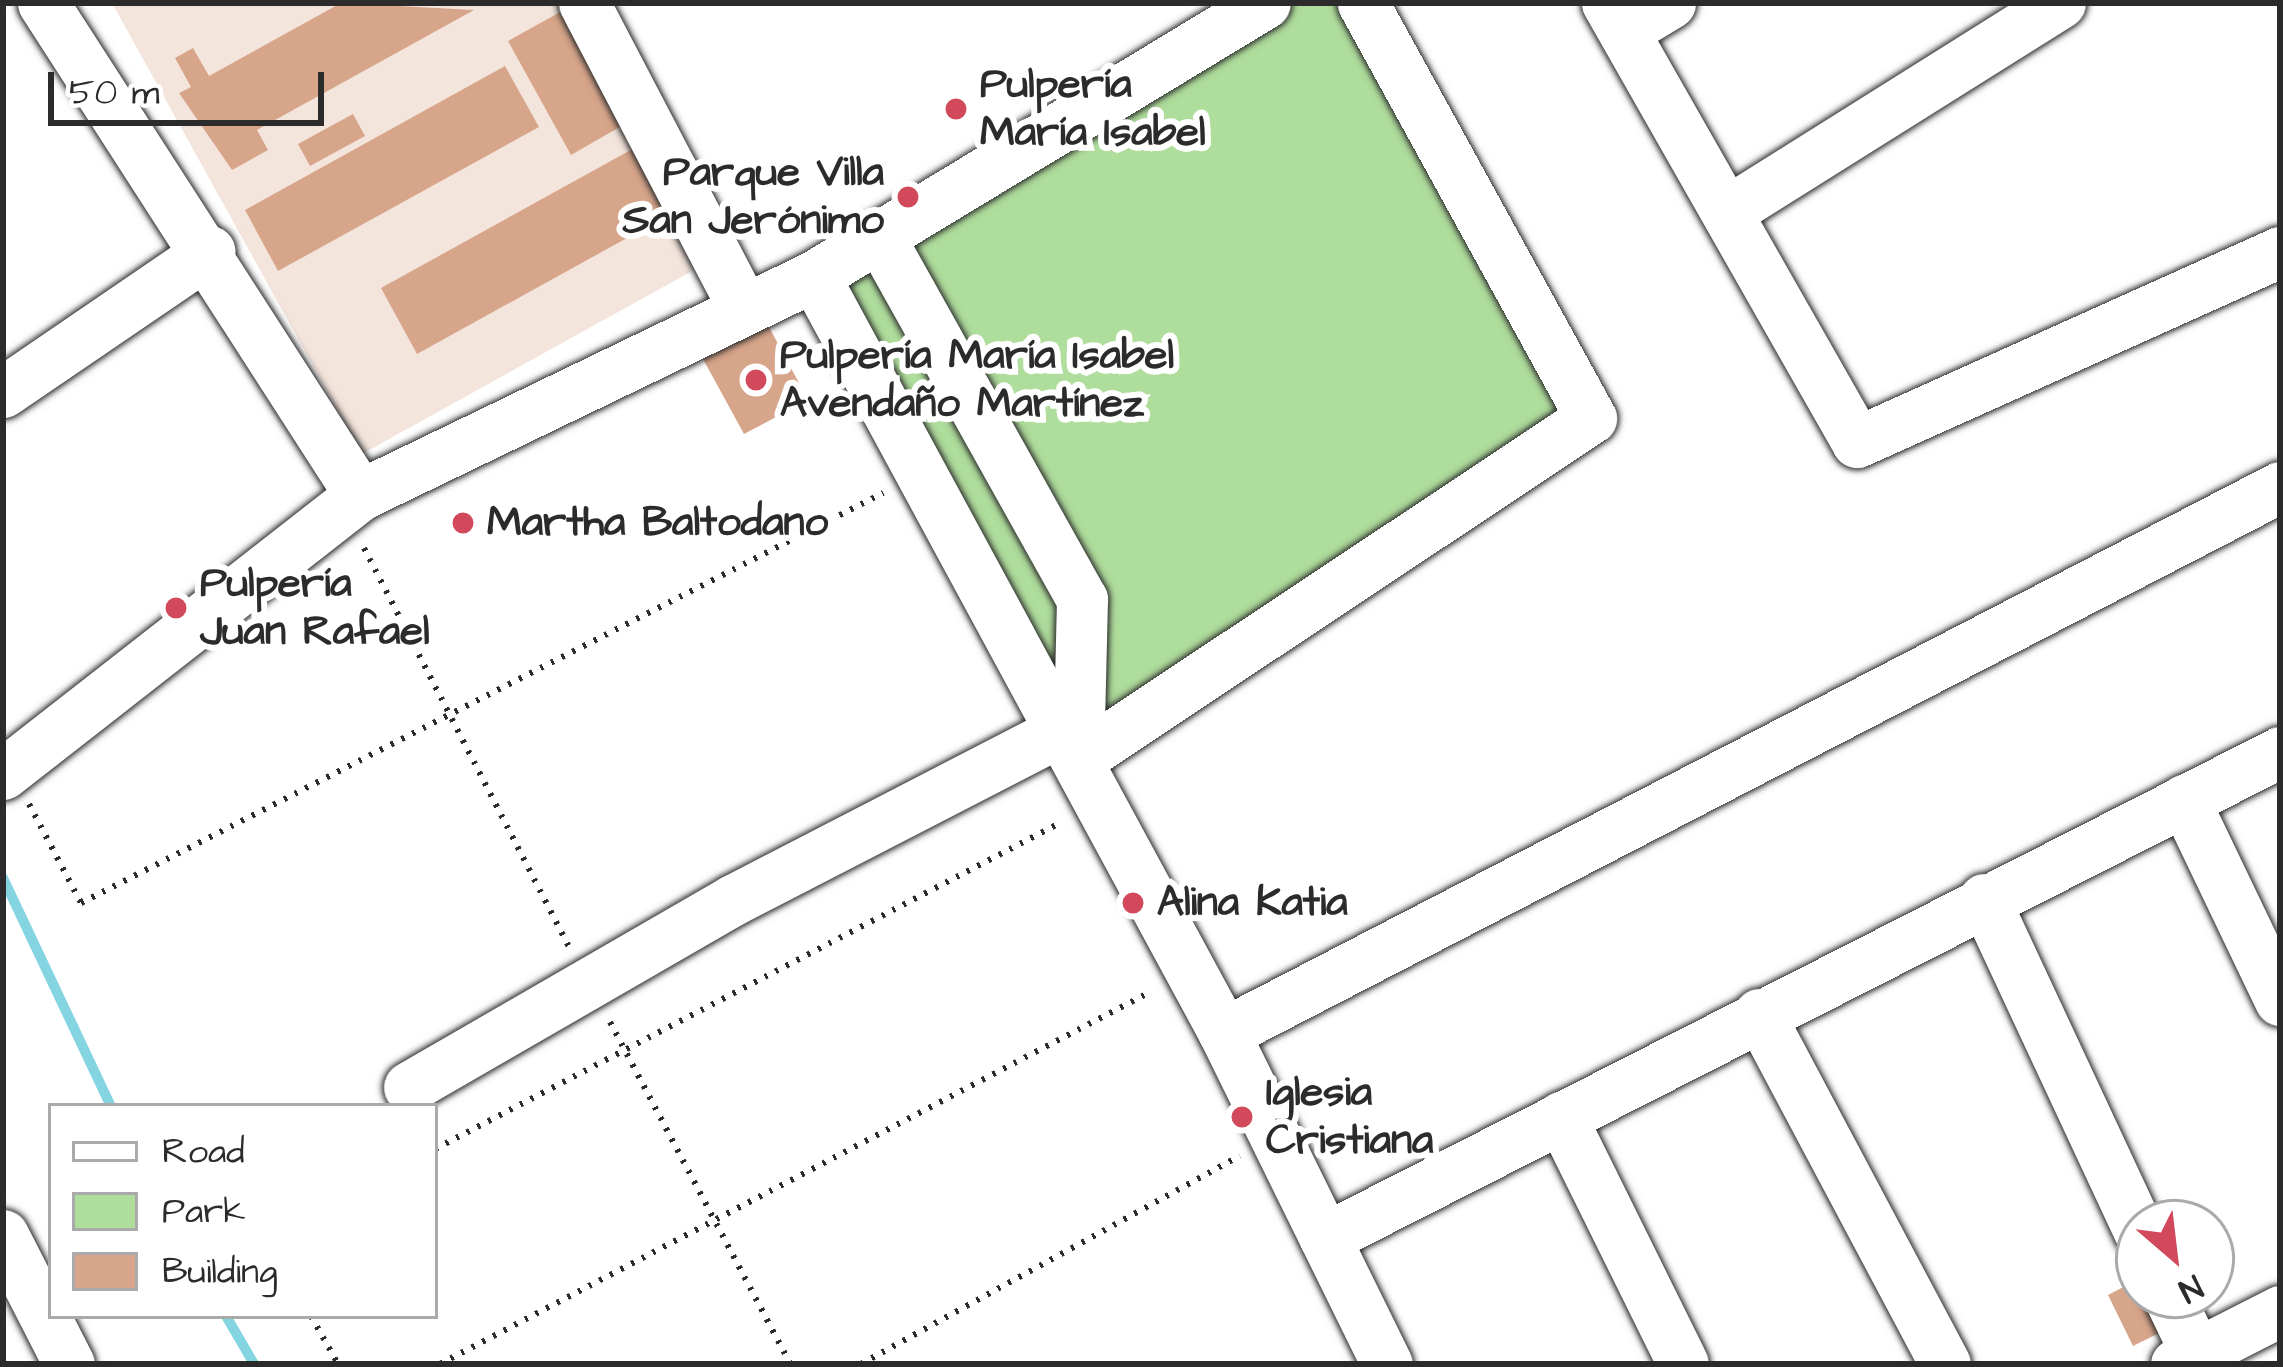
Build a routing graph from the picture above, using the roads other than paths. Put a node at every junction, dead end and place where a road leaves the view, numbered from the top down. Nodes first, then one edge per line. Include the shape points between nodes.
1 (43, 3) edge
2 (584, 3) edge
3 (1265, 3) edge
4 (1363, 3) edge
5 (1670, 3) edge
6 (2060, 3) edge
7 (1616, 17) edge
8 (1728, 211) junction
9 (880, 238) junction
10 (210, 251) junction
11 (2280, 252) edge
12 (814, 275) junction
13 (743, 309) junction
14 (3, 392) edge
15 (2280, 487) edge
16 (351, 502) junction
17 (2280, 752) edge
18 (1079, 764) junction
19 (7, 771) edge
20 (2184, 800) junction
21 (1984, 899) junction
22 (2280, 1000) edge
23 (1759, 1014) junction
24 (1224, 1033) junction
25 (409, 1088) dead end
26 (1561, 1117) junction
27 (2124, 1199) edge
28 (3, 1235) edge
29 (1325, 1238) junction
30 (2280, 1311) edge
31 (2176, 1319) edge
32 (2191, 1361) edge
33 (69, 1364) edge
34 (1387, 1364) edge
35 (1683, 1364) edge
36 (1945, 1364) edge

1 - 10 street
2 - 13 street
3 - 9 street
4 - 18 street via 1591,418
5 - 7 street
6 - 8 street
7 - 8 street
8 - 11 street via 1848,433 1869,443
9 - 12 street
9 - 18 street via 1082,598
10 - 14 street
10 - 16 street
12 - 13 street
12 - 18 street
13 - 16 street
15 - 24 street
16 - 19 street
17 - 20 street
18 - 24 street
18 - 25 street via 587,982
20 - 21 street
20 - 22 street
21 - 23 street
21 - 27 street
23 - 26 street
23 - 36 street
24 - 29 street
26 - 29 street
26 - 35 street
28 - 33 street
29 - 34 street
30 - 32 street
31 - 32 street

